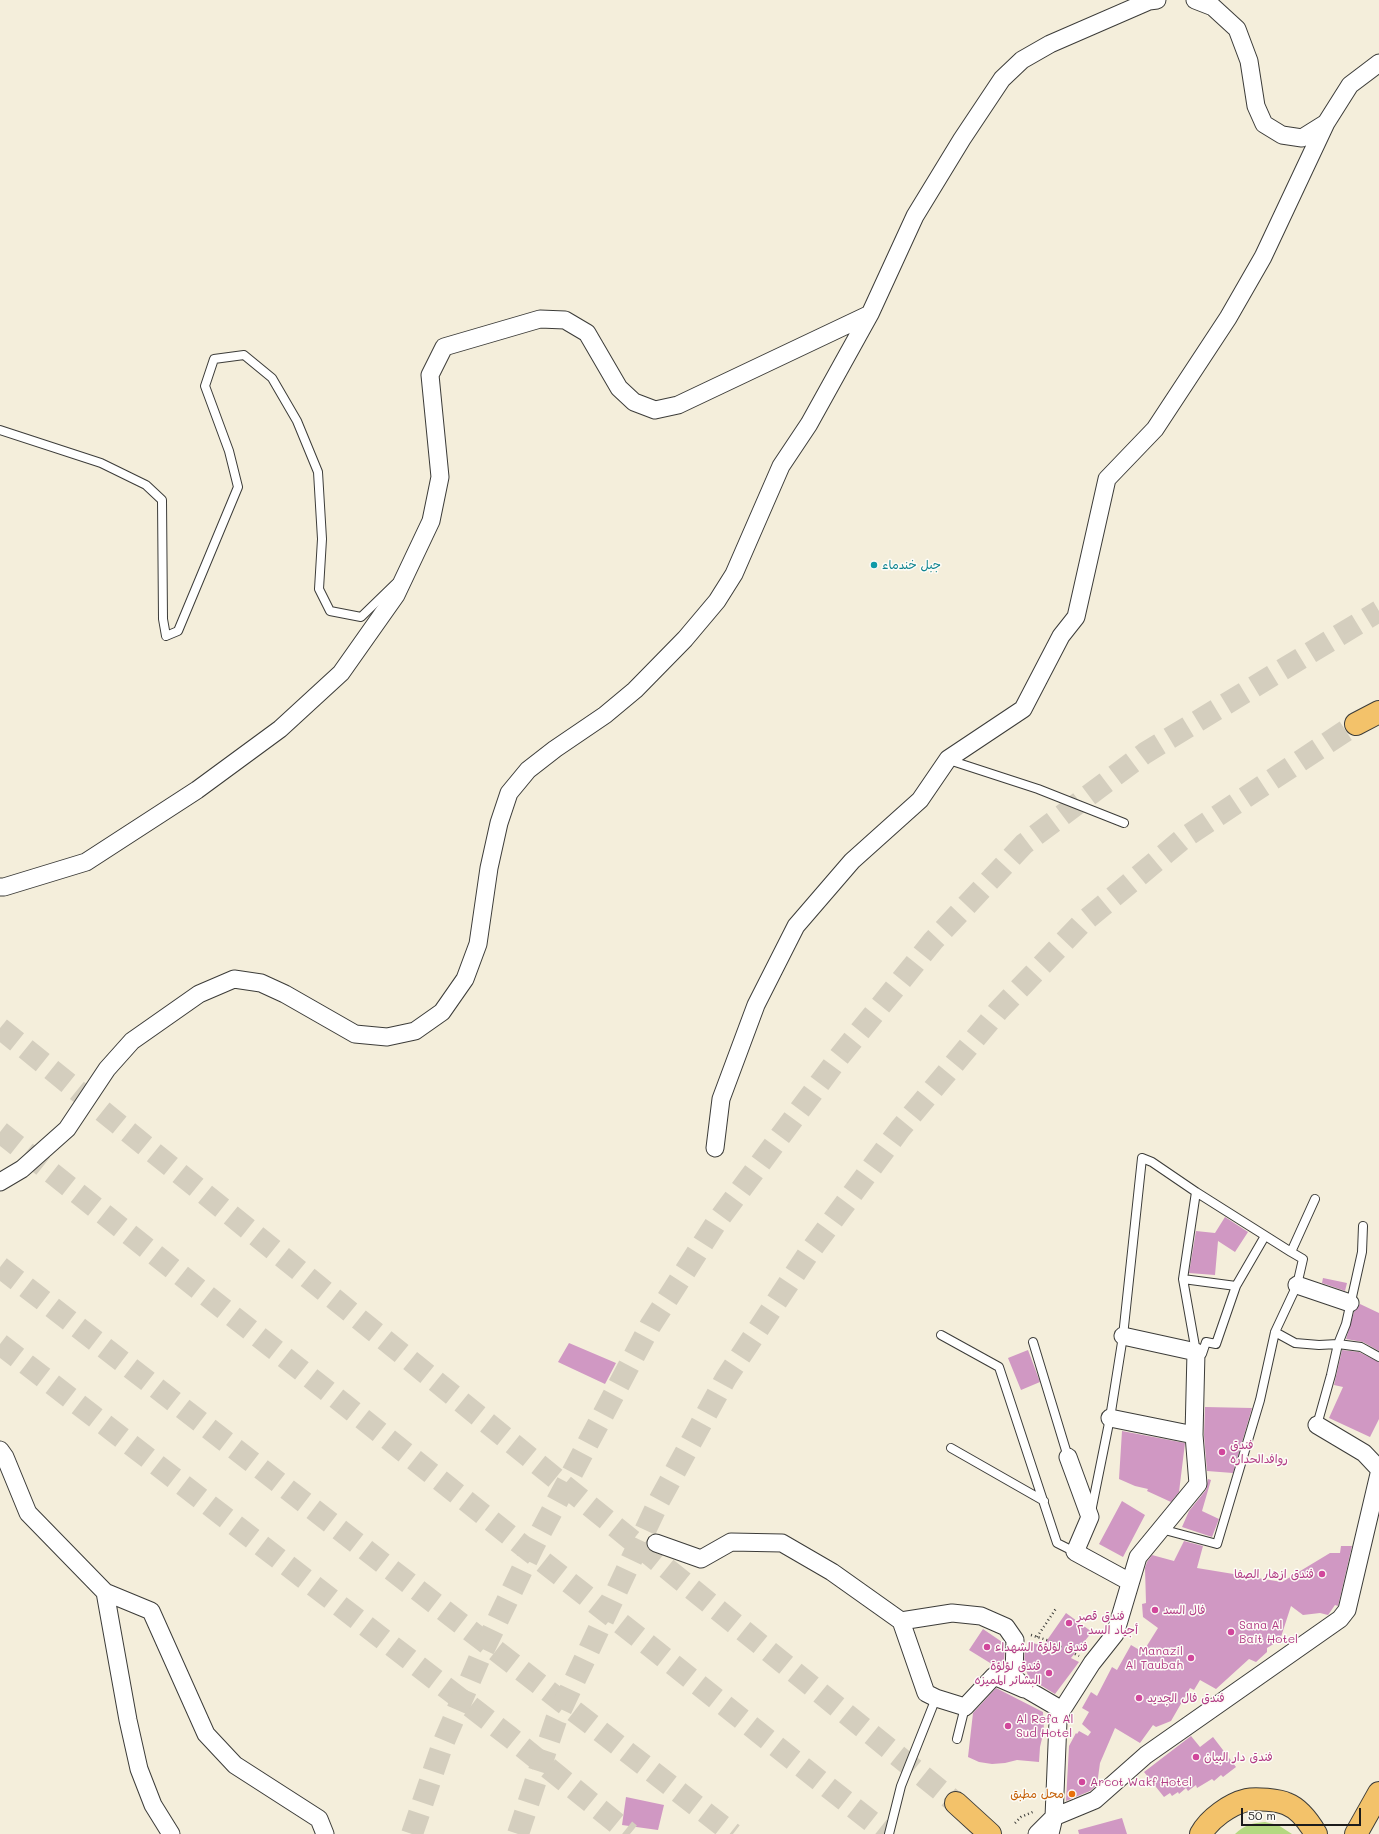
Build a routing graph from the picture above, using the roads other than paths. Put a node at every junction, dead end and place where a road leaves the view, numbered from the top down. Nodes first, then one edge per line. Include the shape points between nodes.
1 (1157, 0) edge
2 (1195, 0) edge
3 (1379, 63) edge
4 (1326, 123) junction
5 (870, 314) junction
6 (0, 430) edge
7 (406, 574) junction
8 (1379, 712) edge
9 (1356, 724) tunnel mouth
10 (948, 759) junction
11 (1124, 823) dead end
12 (0, 886) edge
13 (715, 1148) dead end
14 (0, 1182) edge
15 (1196, 1192) junction
16 (1315, 1199) dead end
17 (1363, 1226) dead end
18 (1266, 1236) junction
19 (1291, 1252) junction
20 (1183, 1279) junction
21 (1296, 1285) junction
22 (1236, 1286) junction
23 (1350, 1302) junction
24 (1275, 1332) junction
25 (941, 1335) dead end
26 (1123, 1336) junction
27 (1033, 1342) dead end
28 (1338, 1344) junction
29 (1196, 1352) junction
30 (1379, 1357) edge
31 (1110, 1418) junction
32 (1317, 1425) joint
33 (1194, 1435) junction
34 (951, 1448) dead end
35 (0, 1450) edge
36 (1068, 1457) joint
37 (1379, 1469) edge
38 (1379, 1474) edge
39 (1044, 1501) junction
40 (1090, 1517) junction
41 (1161, 1529) junction
42 (656, 1543) tunnel mouth
43 (1075, 1552) junction
44 (1130, 1582) junction
45 (105, 1592) junction
46 (901, 1621) junction
47 (1026, 1690) junction
48 (936, 1698) junction
49 (965, 1706) junction
50 (1062, 1710) junction
51 (957, 1740) dead end
52 (1379, 1793) edge
53 (956, 1803) tunnel mouth
54 (1054, 1817) junction
55 (171, 1834) edge
56 (325, 1834) edge
57 (889, 1834) edge
58 (990, 1834) edge
59 (1037, 1834) edge
60 (1050, 1834) edge
61 (1201, 1834) edge
62 (1316, 1834) edge
63 (1356, 1834) edge

1 - 5 street via 1149,1 1050,44 1022,60 1002,79 962,138 915,216
2 - 4 street via 1213,7 1237,29 1249,61 1256,106 1264,124 1282,135 1302,138
3 - 4 street via 1350,85
4 - 10 street via 1263,257 1228,318 1155,429 1107,479 1076,617 1062,636 1023,709
5 - 7 street via 678,405 655,410 634,402 619,388 587,333 565,320 540,319 444,347 430,375 440,478 431,521
5 - 14 street via 809,424 781,466 734,574 717,601 685,639 635,690 604,716 528,770 509,793 489,868 478,944 465,979 442,1012 415,1031 387,1037 355,1034 261,983 234,979 199,994 132,1041 107,1069 67,1129 22,1169
6 - 7 lane via 101,463 146,485 162,500 163,619 166,636 178,631 238,487 229,451 205,386 214,359 244,355 272,378 297,421 318,472 322,539 319,589 330,611 361,617
7 - 12 street via 396,595 341,673 280,729 197,790 86,862 4,887
8 - 9 highway
10 - 11 lane via 1038,789
10 - 13 street via 920,800 852,861 796,926 756,1005 721,1099
15 - 18 lane
15 - 20 lane
15 - 26 lane via 1142,1158
16 - 19 lane
17 - 23 lane via 1362,1252
18 - 19 lane
18 - 22 lane
19 - 21 lane via 1303,1259
20 - 22 lane
20 - 29 lane
21 - 23 street
21 - 24 lane
22 - 29 lane via 1216,1344 1206,1342 1202,1354
23 - 28 lane via 1346,1324
24 - 28 lane via 1295,1343
24 - 41 lane via 1260,1400 1217,1544
25 - 39 lane via 998,1366
26 - 29 street
26 - 31 lane
27 - 36 lane
28 - 30 lane via 1361,1347
28 - 32 lane
29 - 33 street
31 - 33 street
31 - 40 lane
32 - 37 street via 1364,1453
33 - 41 street via 1198,1484
34 - 39 lane
35 - 45 street via 28,1513
36 - 40 street
38 - 54 street via 1347,1610 1340,1620 1146,1755 1095,1800
39 - 43 lane via 1058,1543
40 - 43 street
41 - 44 street via 1138,1557
42 - 46 street via 701,1559 731,1542 782,1542 832,1572
43 - 44 street
44 - 50 street via 1115,1634 1092,1663
45 - 55 street via 139,1769 152,1805
45 - 56 street via 152,1611 206,1734 235,1765 319,1819
46 - 47 street via 952,1613 981,1616 1006,1627 1015,1640 1014,1677
46 - 48 street via 926,1693
47 - 49 street via 994,1676
47 - 50 street
48 - 49 street
48 - 57 lane via 901,1786
49 - 51 lane
50 - 54 street via 1058,1721
52 - 63 highway
53 - 58 highway
54 - 59 street
54 - 60 street
61 - 62 highway via 1206,1825 1227,1809 1247,1800 1287,1804 1308,1820

